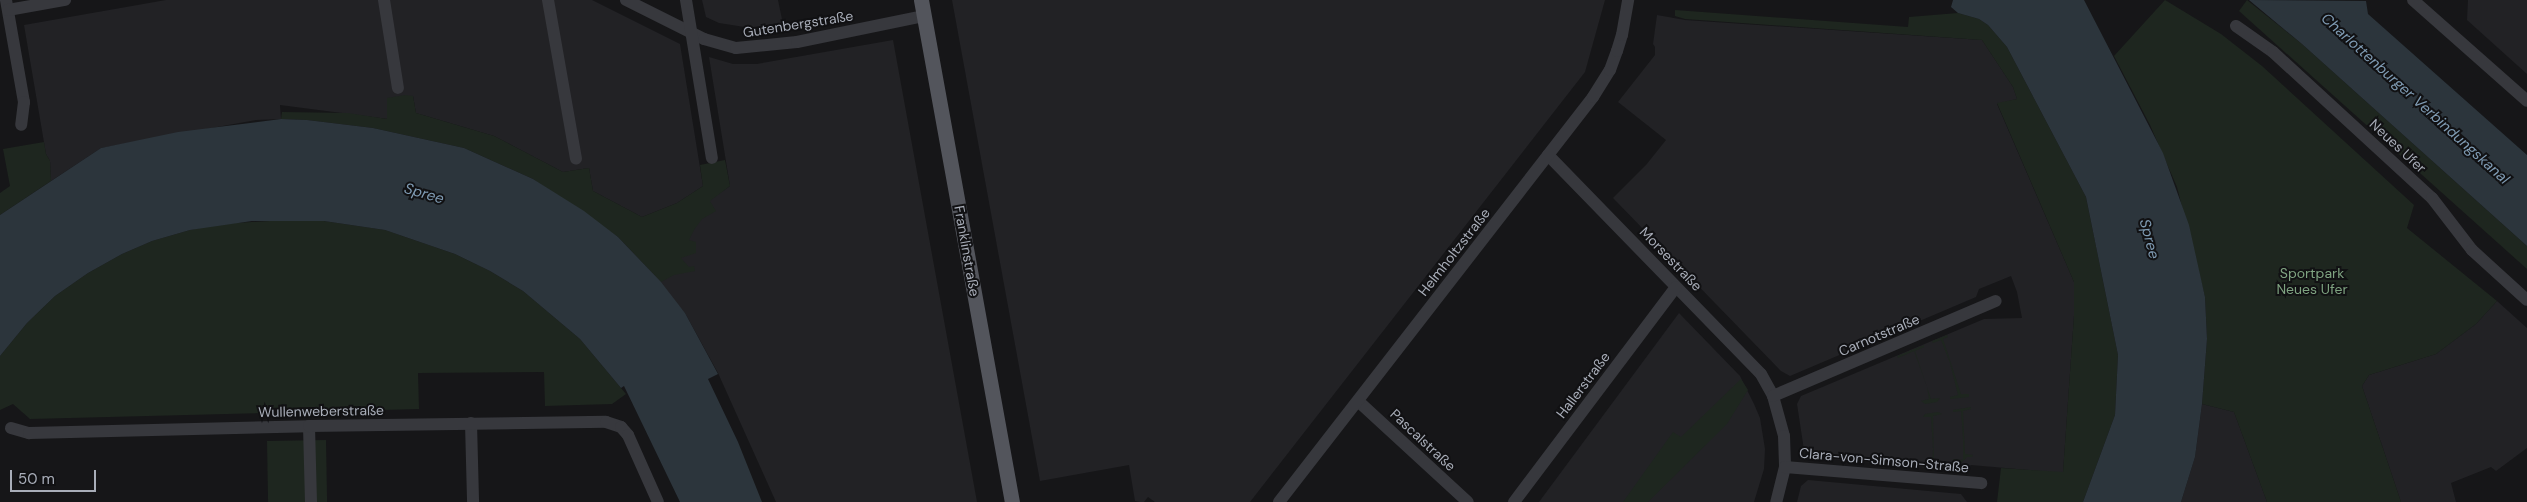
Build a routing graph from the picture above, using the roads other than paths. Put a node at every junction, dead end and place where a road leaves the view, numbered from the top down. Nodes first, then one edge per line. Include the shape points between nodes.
1 (65, 0) edge
2 (384, 0) edge
3 (548, 0) edge
4 (626, 0) edge
5 (686, 0) edge
6 (921, 0) edge
7 (2419, 2) edge
8 (1627, 3) edge
9 (7, 5) edge
10 (924, 16) junction
11 (2236, 26) dead end
12 (6, 32) edge
13 (692, 33) junction
14 (398, 88) dead end
15 (2527, 101) edge
16 (22, 125) dead end
17 (1548, 155) junction
18 (712, 158) dead end
19 (576, 159) dead end
20 (1676, 286) junction
21 (2527, 300) edge
22 (1996, 301) dead end
23 (1771, 391) junction
24 (1358, 401) junction
25 (471, 423) junction
26 (309, 426) junction
27 (11, 428) dead end
28 (1785, 467) junction
29 (1981, 484) dead end
30 (311, 502) edge
31 (473, 502) edge
32 (658, 502) edge
33 (1012, 502) edge
34 (1278, 502) edge
35 (1468, 502) edge
36 (1514, 502) edge
37 (1776, 502) edge

1 - 9 street
2 - 14 street
3 - 19 street
4 - 13 street, Gutenbergstraße
5 - 13 street
6 - 10 main road, Franklinstraße
7 - 15 street
8 - 17 street, Helmholtzstraße via 1622,35 1610,70
9 - 12 street
10 - 13 street, Gutenbergstraße via 767,47 726,47
10 - 33 main road, Franklinstraße
11 - 21 street, Neues Ufer via 2274,52 2432,198 2472,250
12 - 16 street via 24,102
13 - 18 street
17 - 20 street, Morsestraße
17 - 24 street, Helmholtzstraße
20 - 23 street, Morsestraße via 1762,374
20 - 36 street, Hallerstraße
22 - 23 street, Carnotstraße
23 - 28 street via 1782,424
24 - 34 street, Helmholtzstraße
24 - 35 street, Pascalstraße
25 - 26 street, Wullenweberstraße
25 - 31 street
25 - 32 street, Wullenweberstraße via 606,422 621,428 628,435
26 - 27 street, Wullenweberstraße via 29,433
26 - 30 street
28 - 29 street, Clara-von-Simson-Straße
28 - 37 street

